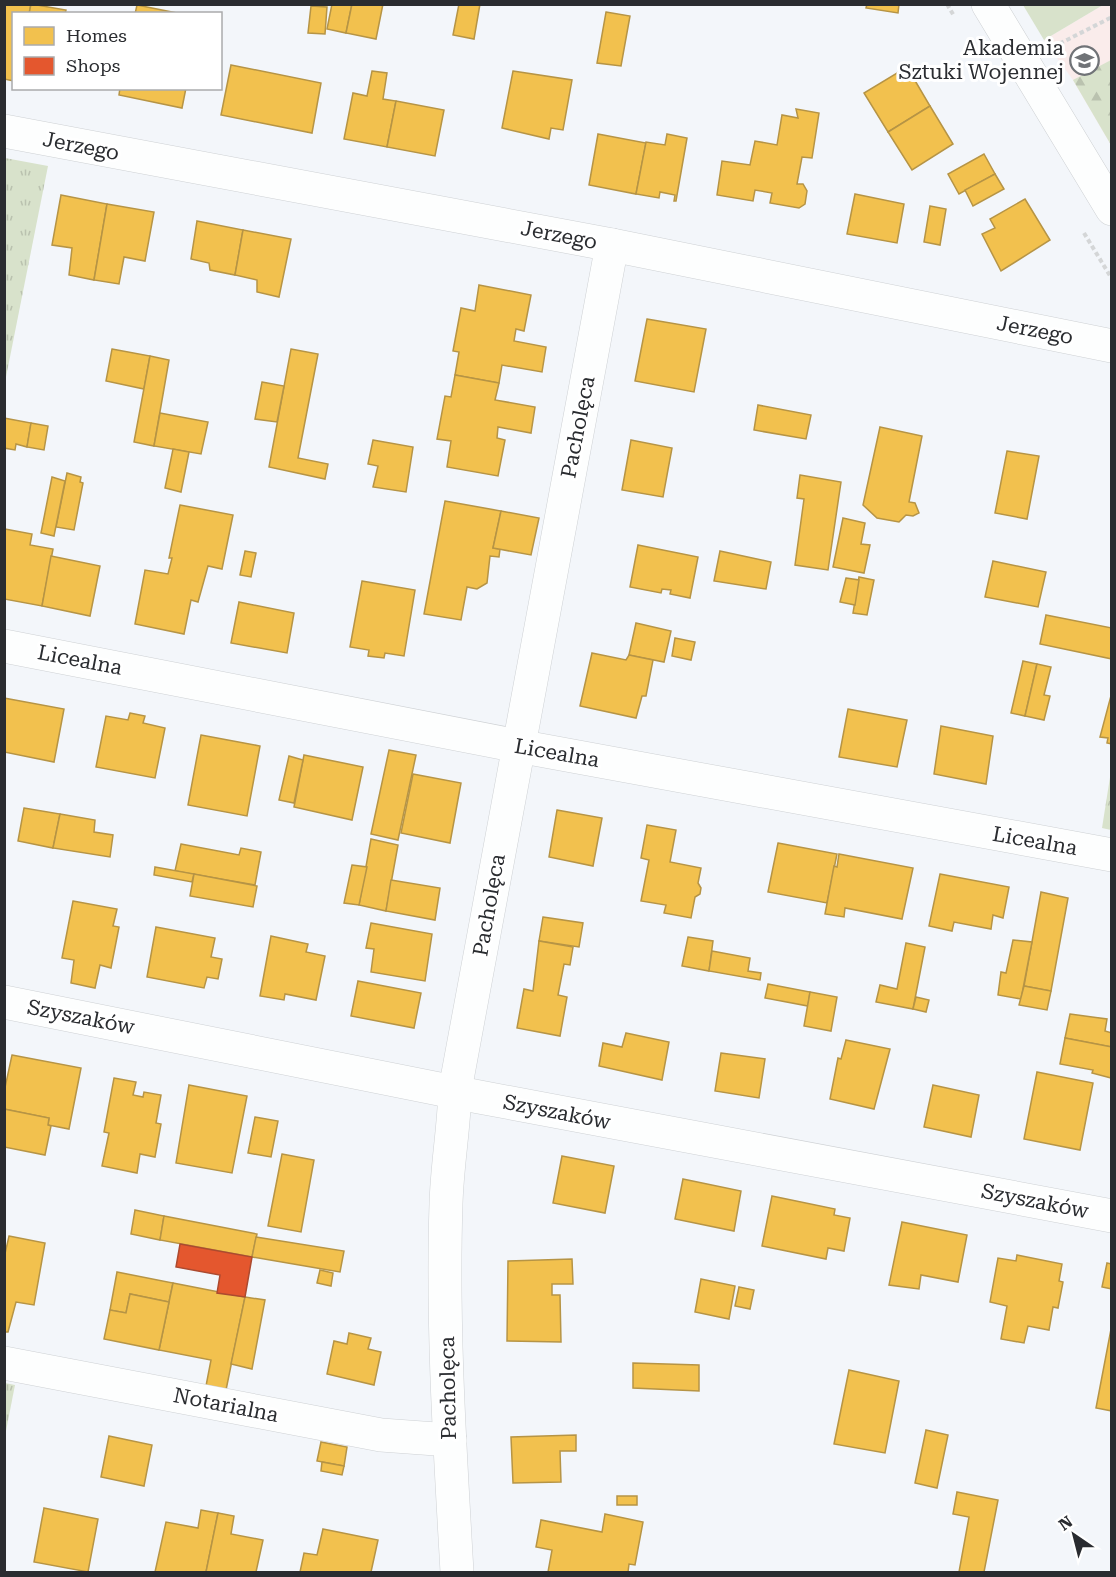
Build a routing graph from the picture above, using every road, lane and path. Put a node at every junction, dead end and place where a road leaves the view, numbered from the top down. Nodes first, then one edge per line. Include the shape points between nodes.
1 (988, 4) edge
2 (1112, 17) edge
3 (1045, 51) dead end
4 (4, 131) edge
5 (1112, 209) edge
6 (612, 245) junction
7 (1112, 346) edge
8 (4, 646) edge
9 (518, 746) junction
10 (1112, 855) edge
11 (4, 1002) edge
12 (455, 1090) junction
13 (1112, 1216) edge
14 (4, 1363) edge
15 (450, 1440) junction
16 (456, 1572) edge

1 - 5 street
2 - 3 path
4 - 6 street, Jerzego
6 - 7 street, Jerzego
6 - 9 street, Pacholęca
8 - 9 street, Licealna
9 - 10 street, Licealna
9 - 12 street, Pacholęca
11 - 12 street, Szyszaków
12 - 13 street, Szyszaków
12 - 15 street, Pacholęca via 445,1233
14 - 15 street, Notarialna via 381,1435
15 - 16 street, Pacholęca

